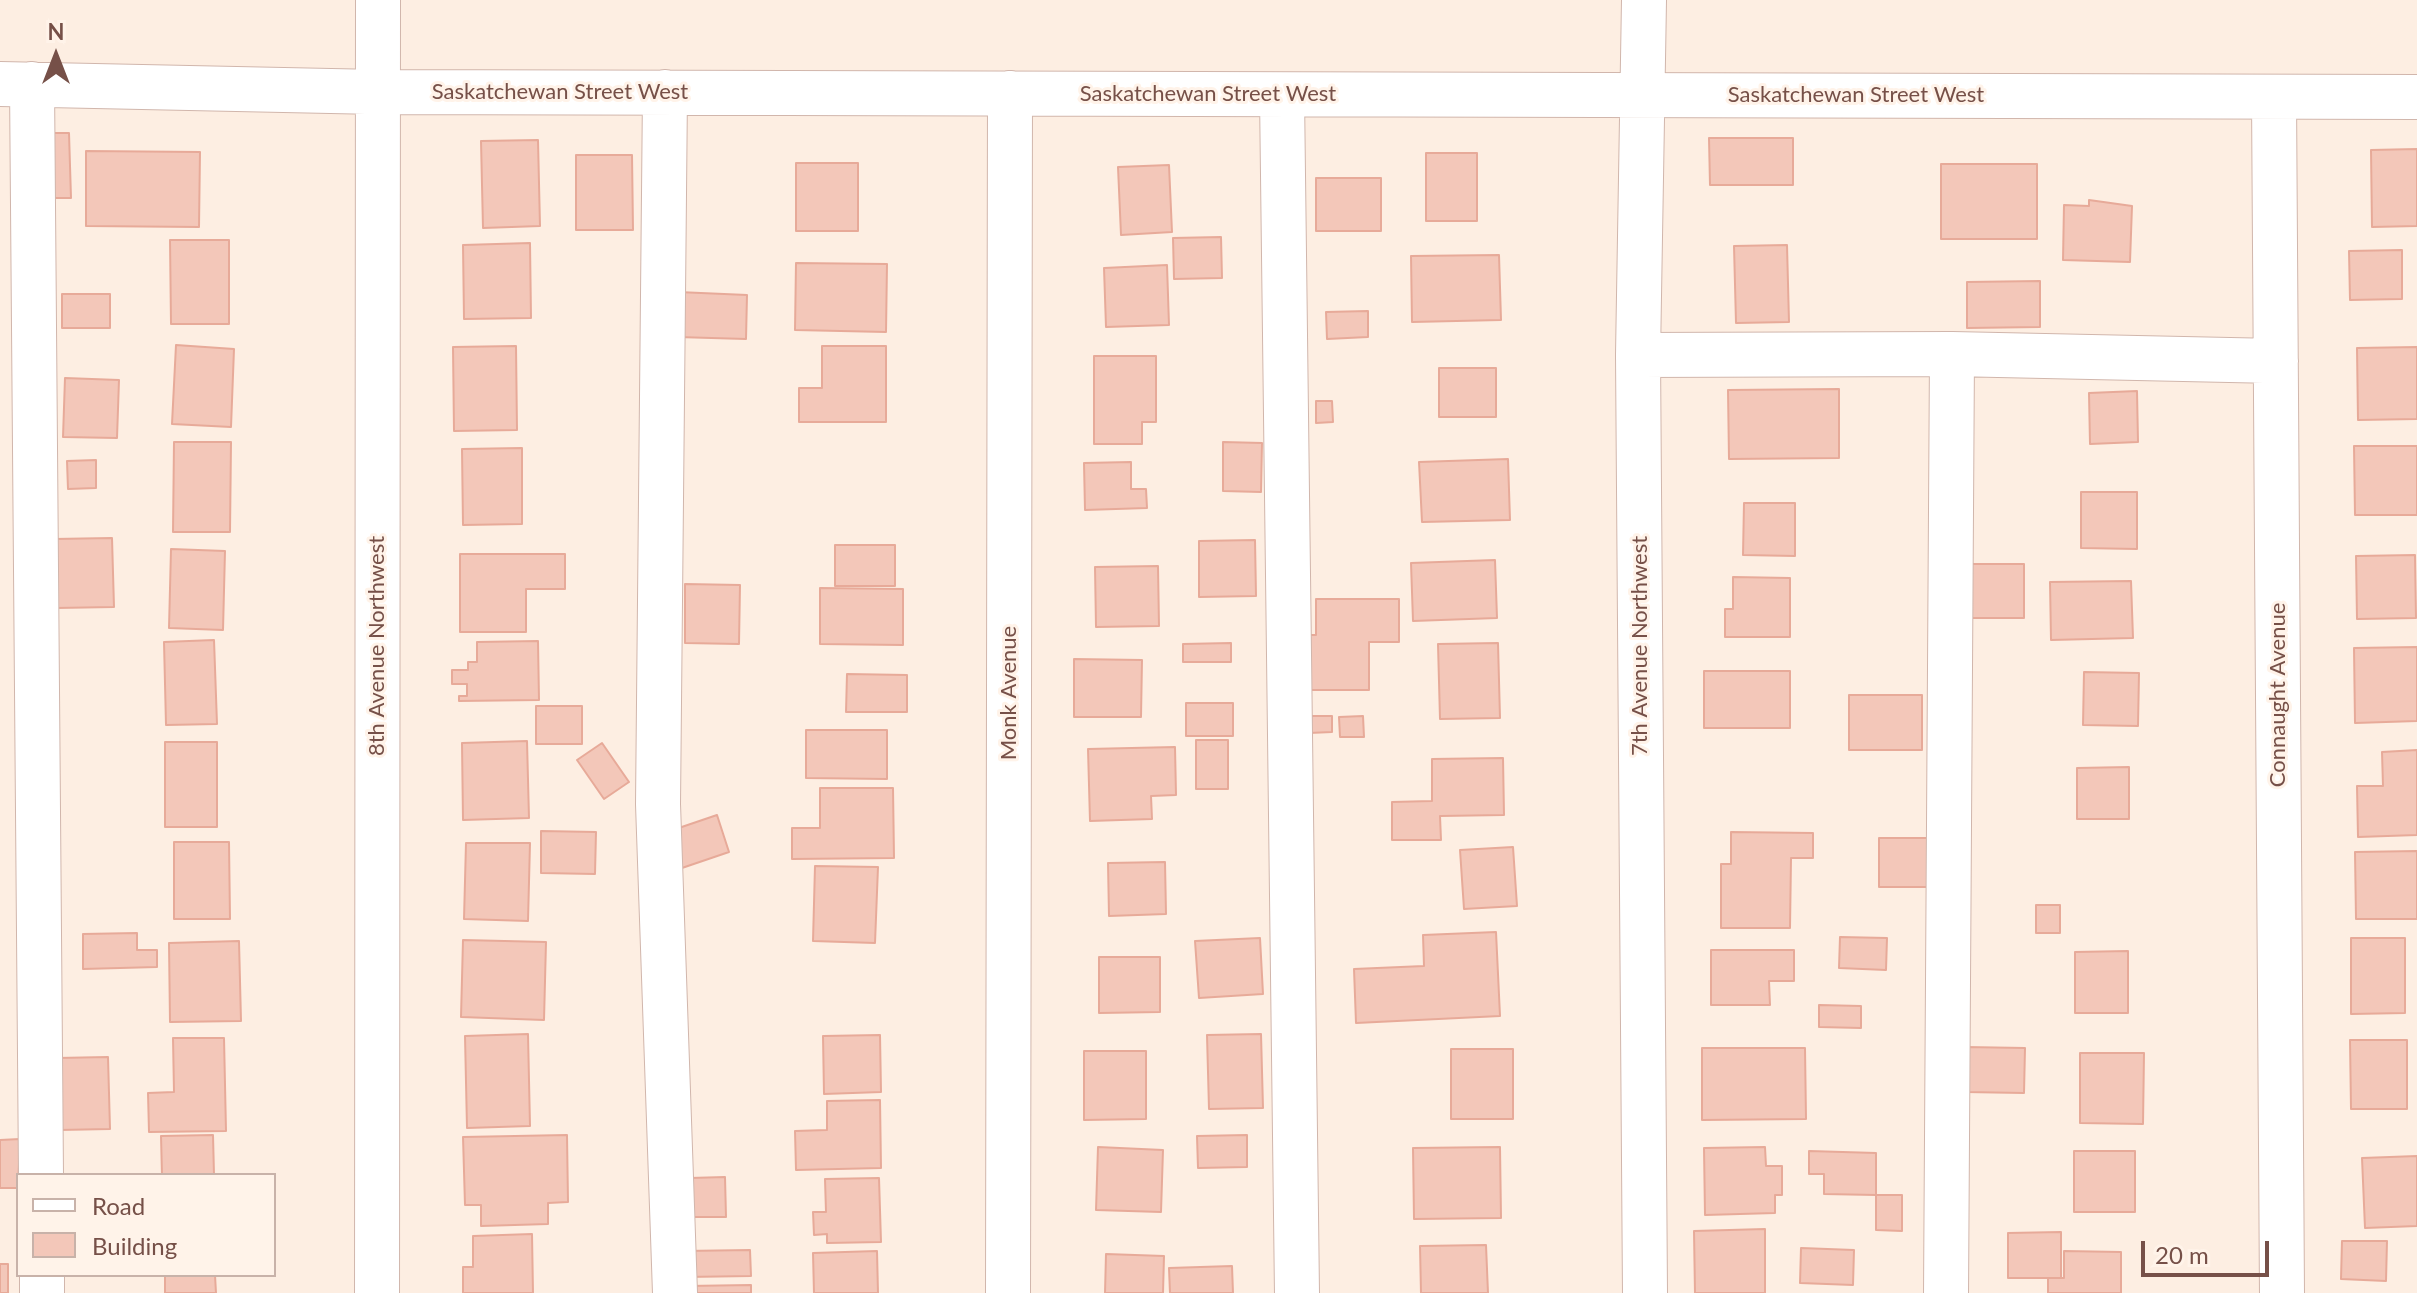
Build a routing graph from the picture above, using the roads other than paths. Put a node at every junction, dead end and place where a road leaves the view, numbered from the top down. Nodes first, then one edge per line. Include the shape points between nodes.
1 (378, 0) edge
2 (1644, 0) edge
3 (16, 84) edge
4 (378, 92) junction
5 (665, 92) junction
6 (1010, 93) junction
7 (1643, 94) junction
8 (1282, 95) junction
9 (2274, 97) junction
10 (2417, 97) edge
11 (1952, 354) junction
12 (1638, 355) junction
13 (2276, 361) junction
14 (41, 1173) edge
15 (377, 1293) edge
16 (675, 1293) edge
17 (1008, 1293) edge
18 (1297, 1293) edge
19 (1645, 1293) edge
20 (1946, 1293) edge
21 (2282, 1293) edge

1 - 4 street, 8th Avenue Northwest
2 - 7 street, 7th Avenue Northwest
3 - 4 street, Saskatchewan Street West
3 - 14 street
4 - 5 street, Saskatchewan Street West
4 - 15 street, 8th Avenue Northwest
5 - 6 street, Saskatchewan Street West
5 - 16 street via 658,804
6 - 8 street, Saskatchewan Street West
6 - 17 street, Monk Avenue
7 - 8 street, Saskatchewan Street West
7 - 9 street, Saskatchewan Street West
7 - 12 street, 7th Avenue Northwest
8 - 18 street
9 - 10 street, Saskatchewan Street West
9 - 13 street, Connaught Avenue
11 - 12 street
11 - 13 street
11 - 20 street
12 - 19 street, 7th Avenue Northwest
13 - 21 street, Connaught Avenue

